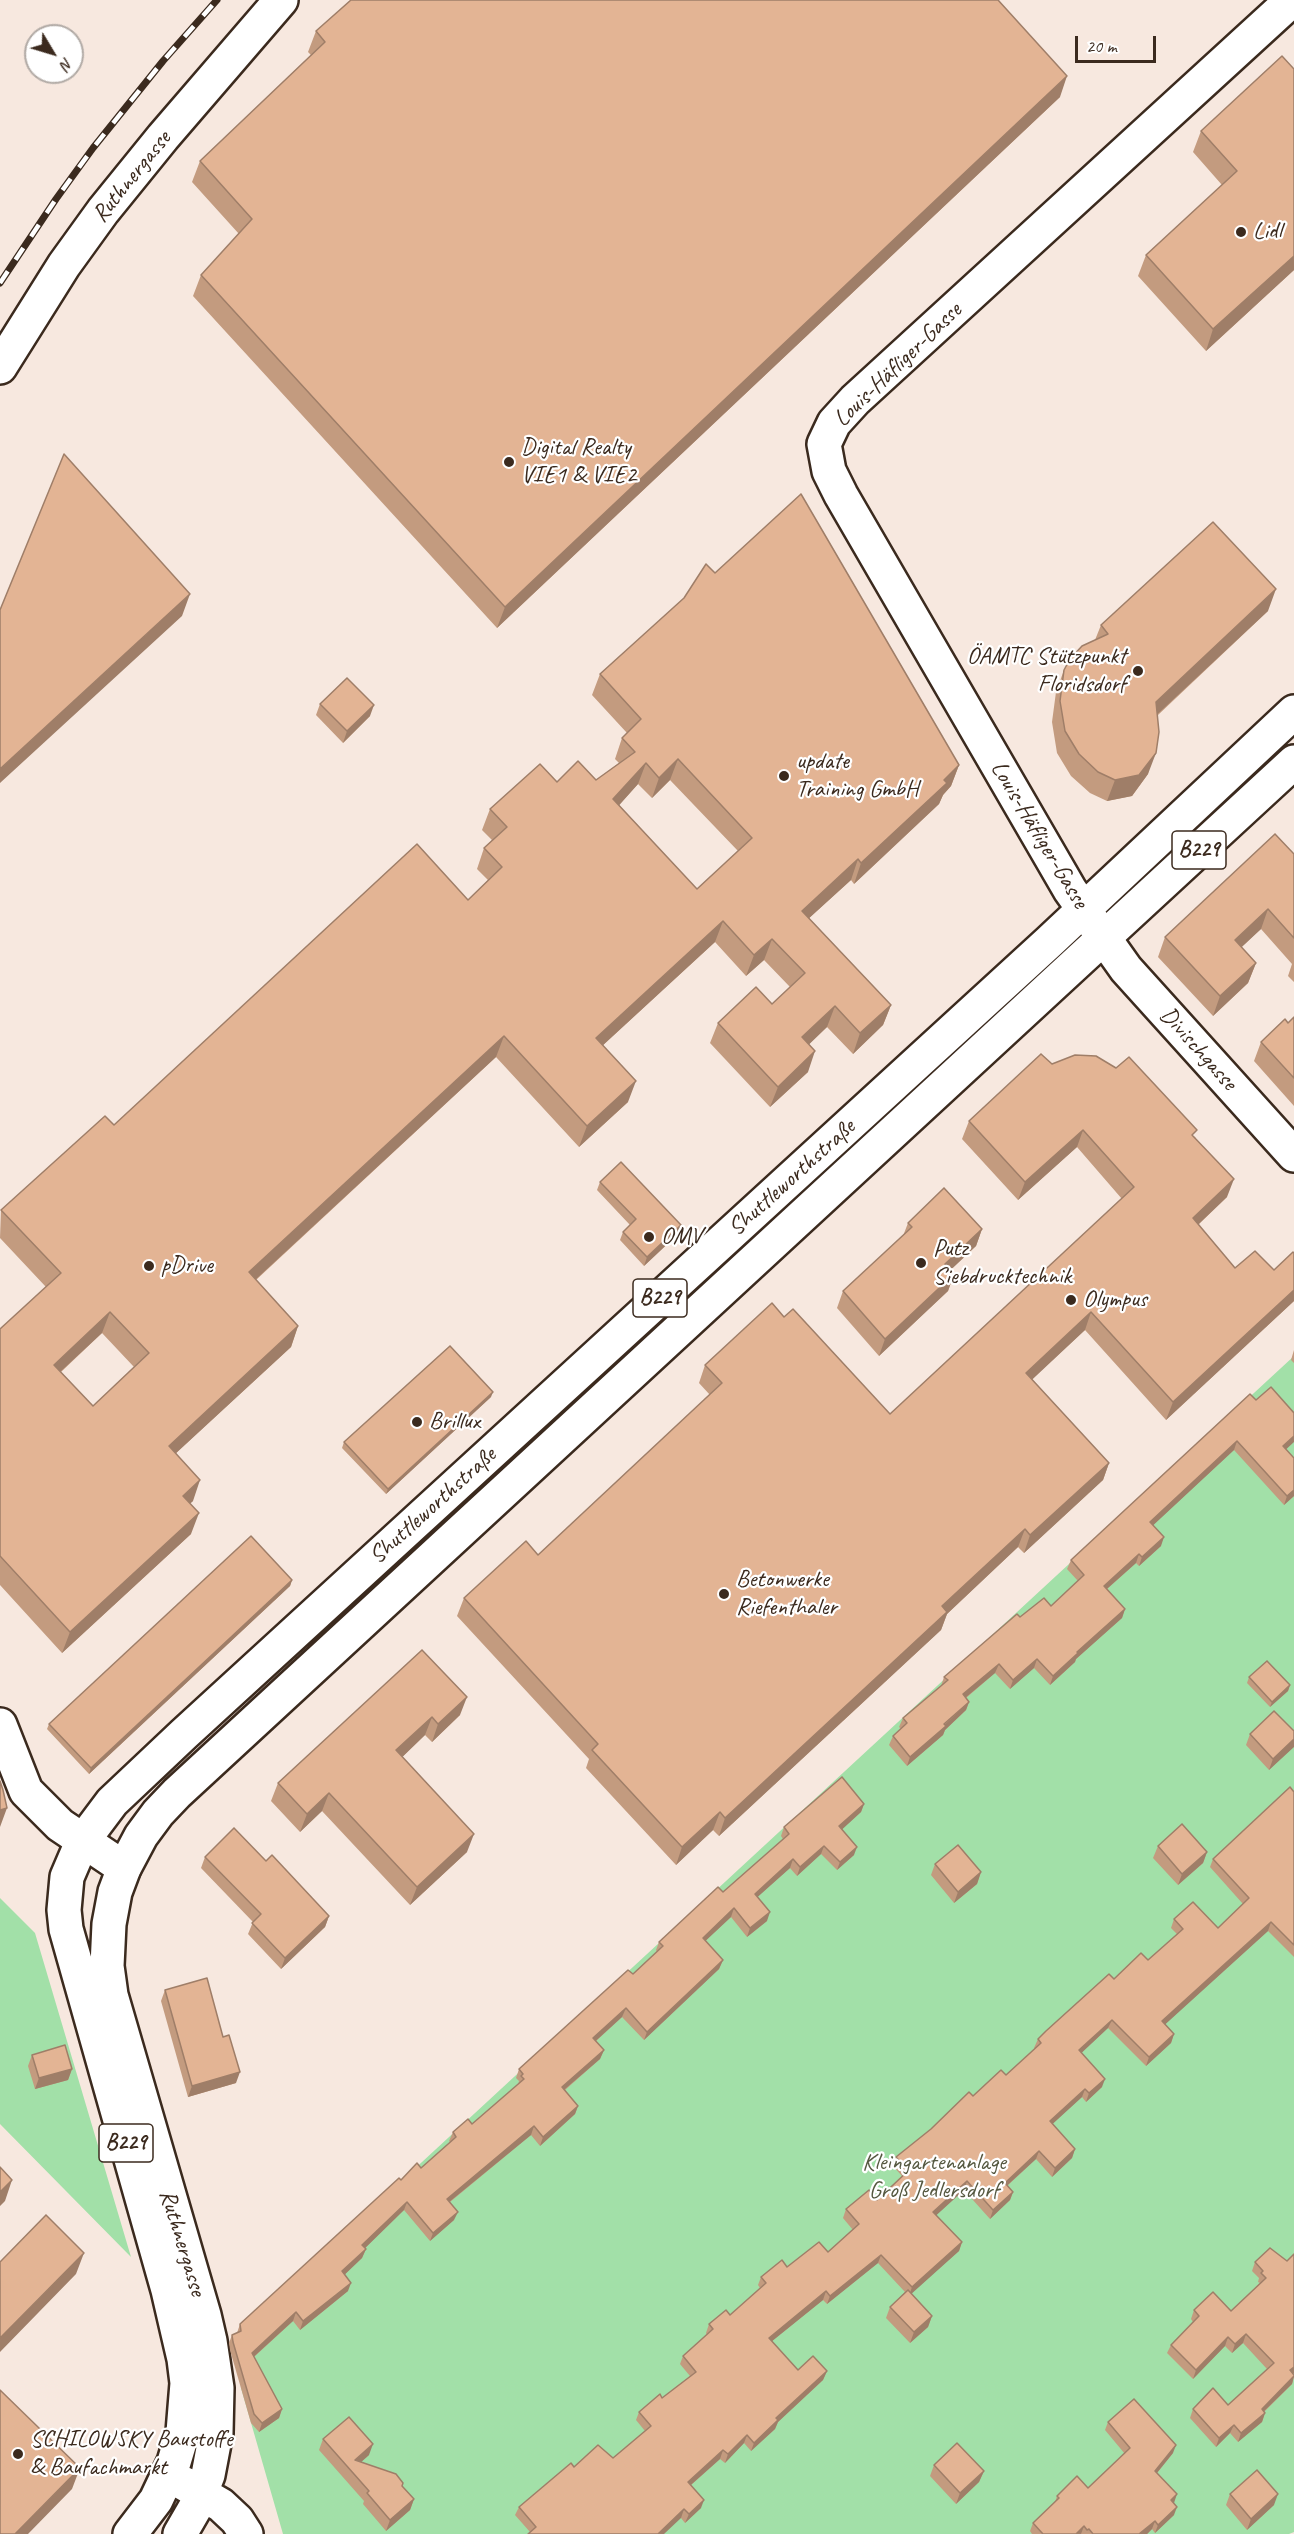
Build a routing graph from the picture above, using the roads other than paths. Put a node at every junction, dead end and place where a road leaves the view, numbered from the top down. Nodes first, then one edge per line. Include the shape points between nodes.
1 (281, 0) edge
2 (1292, 0) edge
3 (0, 367) edge
4 (1294, 712) edge
5 (1294, 762) edge
6 (1084, 910) junction
7 (1104, 939) junction
8 (1294, 1155) edge
9 (0, 1725) edge
10 (82, 1842) junction
11 (124, 1868) junction
12 (168, 2476) junction
13 (202, 2493) junction
14 (139, 2523) edge
15 (178, 2534) edge
16 (246, 2534) edge

1 - 3 main road, Ruthnergasse via 103,211
2 - 6 main road, Louis-Häfliger-Gasse via 855,400 834,423 824,444 829,471 840,495
4 - 6 main road, Shuttleworthstraße / B229
5 - 7 main road, Shuttleworthstraße / B229
6 - 7 main road, Louis-Häfliger-Gasse
6 - 10 main road, Shuttleworthstraße / B229 via 168,1749 102,1813
7 - 8 main road, Divischgasse via 1126,969
7 - 11 main road, Shuttleworthstraße / B229 via 177,1793 141,1836
9 - 10 main road via 26,1791
10 - 11 main road
10 - 12 main road, Ruthnergasse / B229 via 71,1864 64,1893 66,1929 184,2359 184,2425
11 - 13 main road, Ruthnergasse / B229 via 109,1924 107,1966 111,1995 210,2341 217,2388 216,2433
12 - 13 main road
12 - 14 main road, B229
13 - 15 main road, B229
13 - 16 main road via 230,2513
14 - 15 main road

